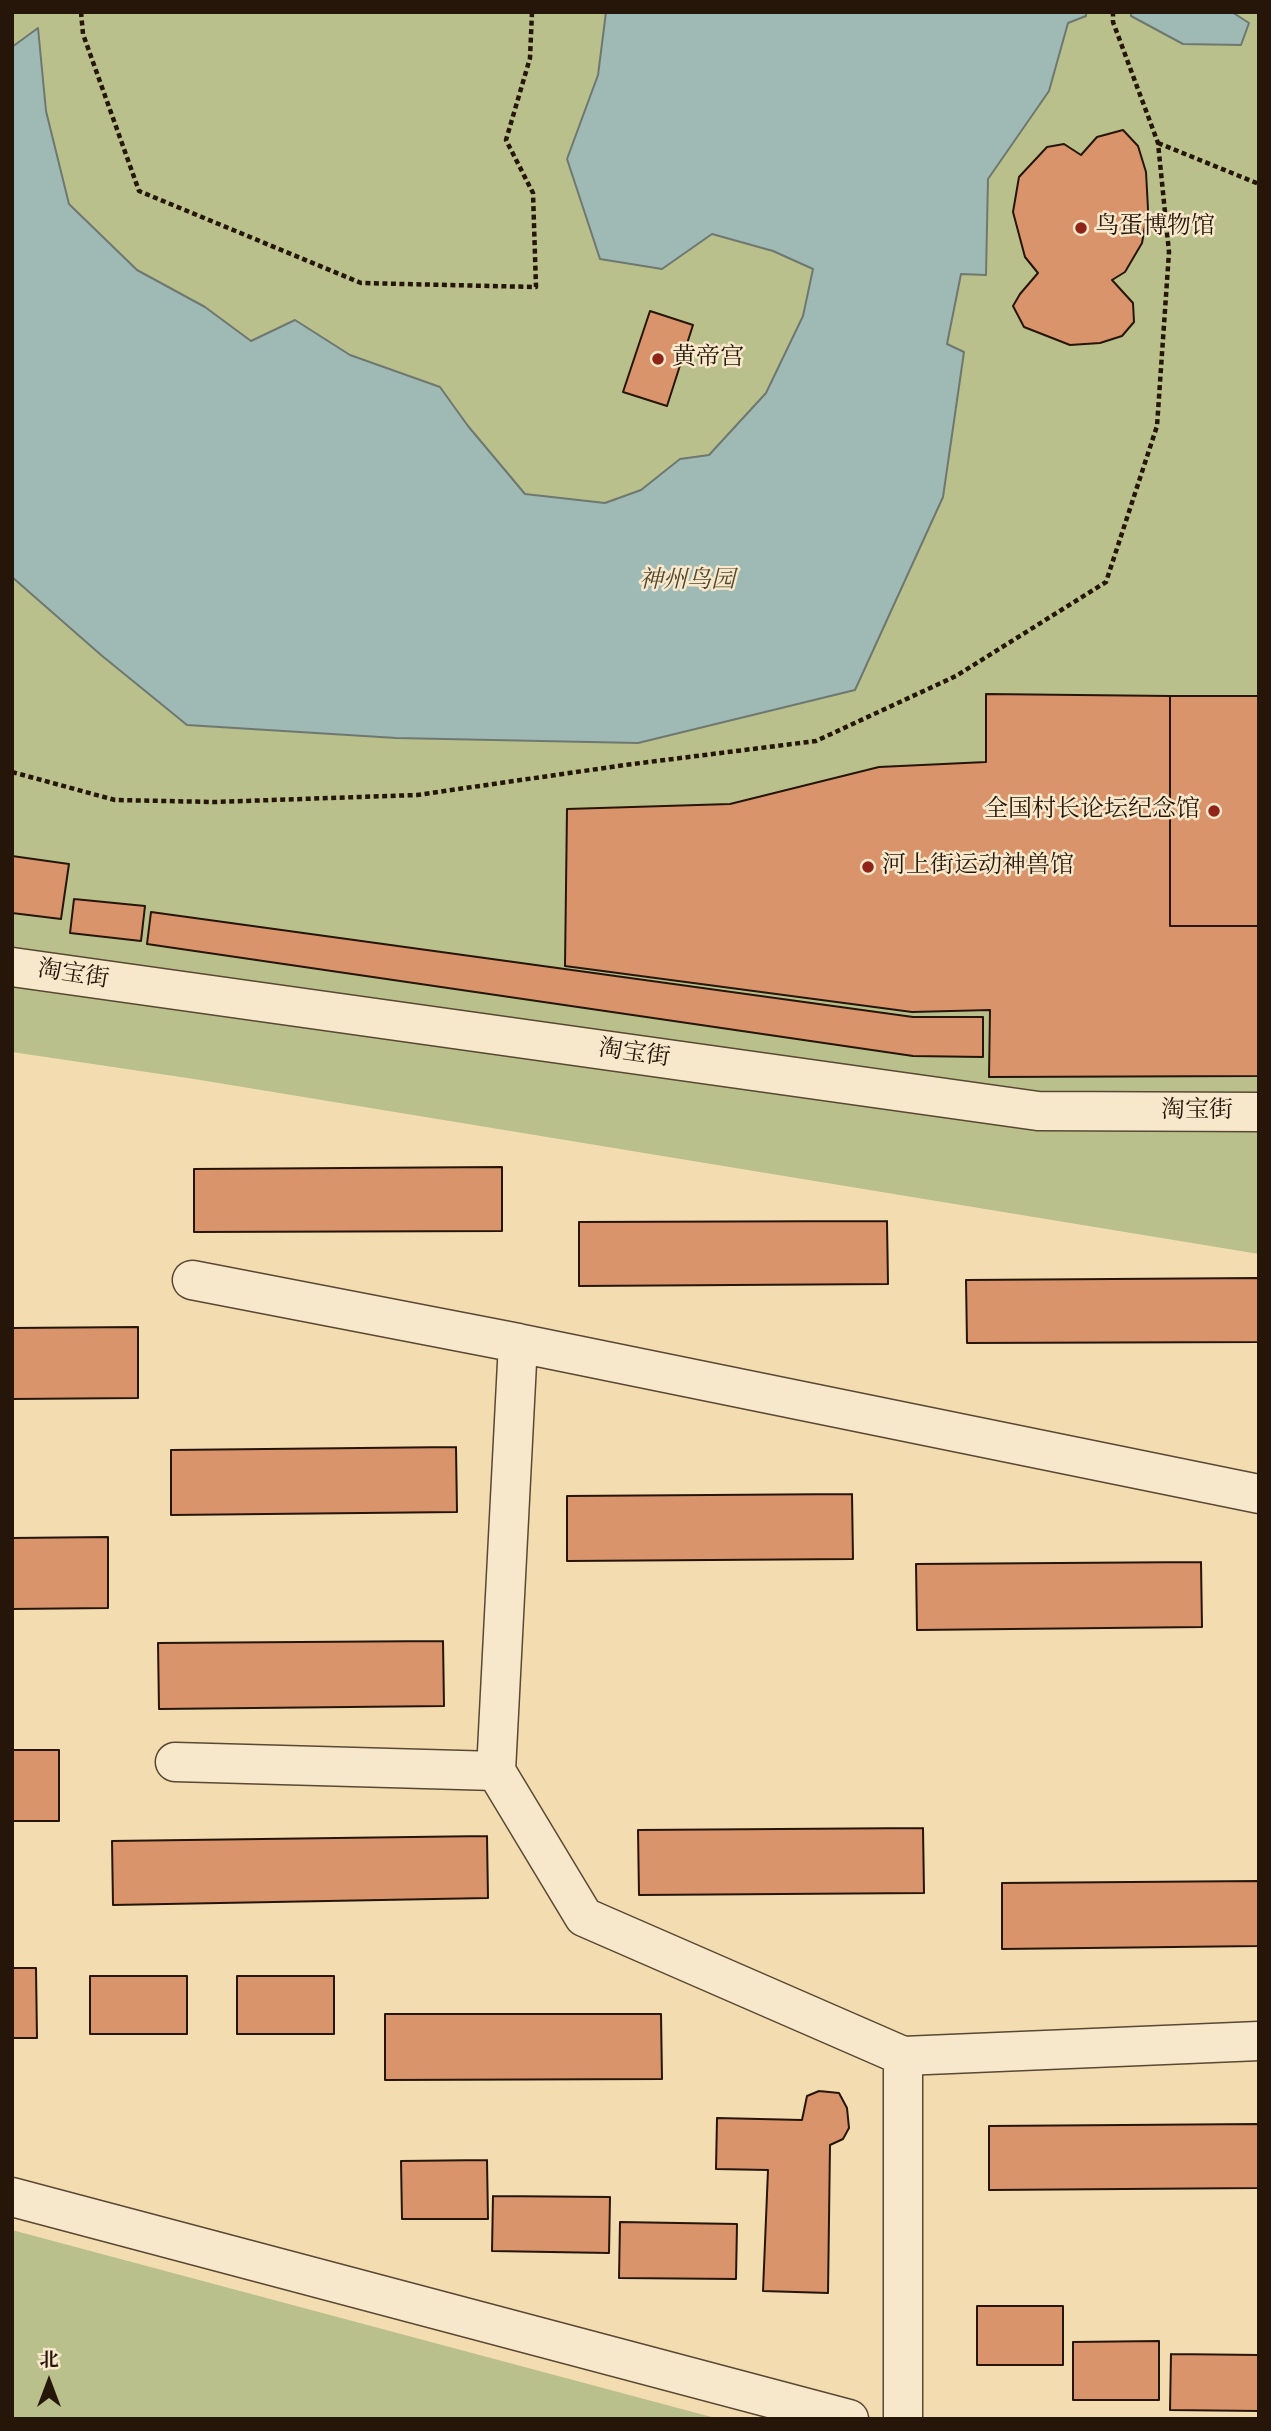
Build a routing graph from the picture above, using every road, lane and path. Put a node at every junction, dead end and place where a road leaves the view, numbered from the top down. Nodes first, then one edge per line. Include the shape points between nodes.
1 (81, 12) edge
2 (532, 12) edge
3 (1112, 12) edge
4 (1158, 143) junction
5 (1259, 184) edge
6 (12, 772) edge
7 (12, 967) edge
8 (1259, 1112) edge
9 (192, 1280) dead end
10 (517, 1342) junction
11 (1259, 1494) edge
12 (175, 1762) dead end
13 (496, 1771) junction
14 (1259, 2041) edge
15 (903, 2056) junction
16 (12, 2197) edge
17 (849, 2419) edge
18 (903, 2419) edge

1 - 2 path via 83,34 139,191 361,283 536,287 533,193 506,140 530,58
3 - 4 path
4 - 5 path
4 - 6 path via 1169,252 1157,426 1106,582 956,676 816,741 417,795 214,802 115,800
7 - 8 street, 淘宝街 via 1038,1111
9 - 10 street
10 - 11 street
10 - 13 street
12 - 13 street
13 - 15 street via 584,1917
14 - 15 street
15 - 18 street
16 - 17 street

